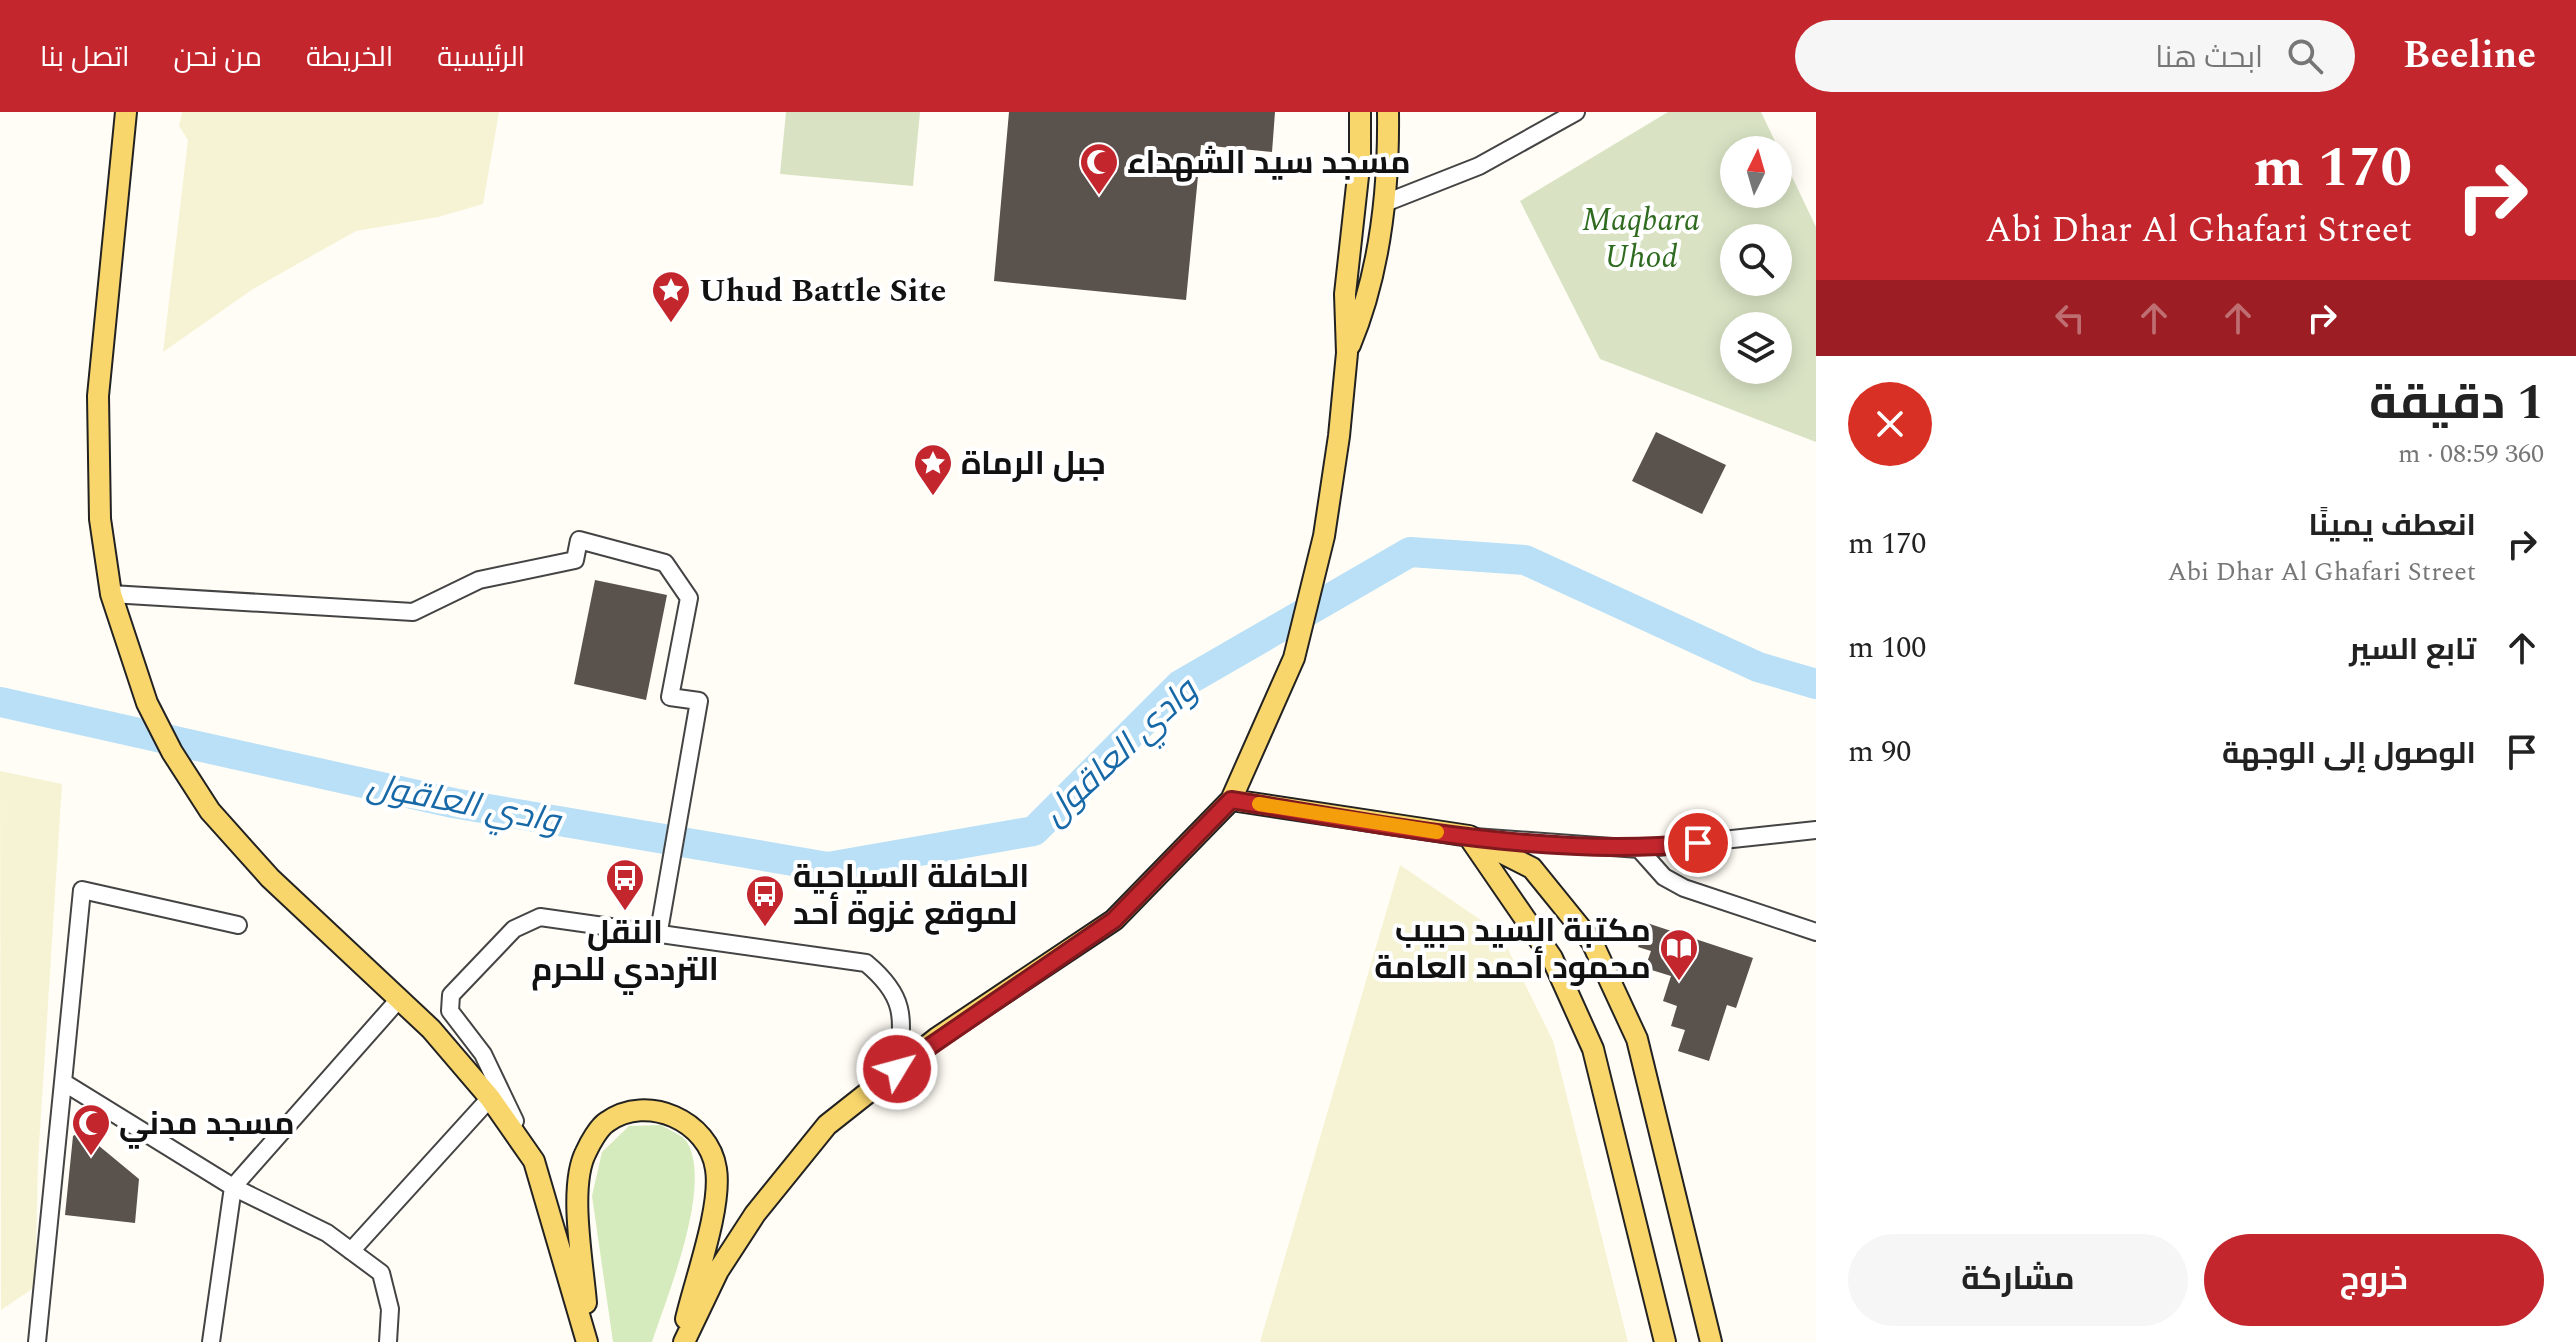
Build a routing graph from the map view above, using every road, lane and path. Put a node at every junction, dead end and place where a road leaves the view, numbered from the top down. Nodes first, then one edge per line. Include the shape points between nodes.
1 (126, 112) edge
2 (1360, 112) edge
3 (1388, 112) edge
4 (1575, 112) edge
5 (1385, 203) junction
6 (1347, 353) junction
7 (111, 594) junction
8 (1231, 800) junction
9 (1816, 830) edge
10 (1469, 836) junction
11 (1639, 849) junction
12 (238, 925) dead end
13 (659, 931) junction
14 (1816, 932) edge
15 (400, 998) junction
16 (897, 1069) junction
17 (63, 1082) junction
18 (490, 1098) junction
19 (534, 1161) junction
20 (233, 1187) junction
21 (351, 1251) junction
22 (37, 1342) edge
23 (211, 1342) edge
24 (388, 1342) edge
25 (588, 1342) edge
26 (682, 1342) edge
27 (1665, 1342) edge
28 (1711, 1342) edge

1 - 7 main road via 98,396 100,519
2 - 6 main road via 1345,294
3 - 5 main road
4 - 5 street via 1479,166
5 - 6 main road via 1366,307
6 - 8 main road via 1324,536 1294,658
7 - 13 street via 413,612 479,580 575,560 579,540 665,563 689,598 670,697 699,701
7 - 15 main road via 126,647 166,740 210,811 270,878
8 - 10 main road
8 - 16 main road via 1114,920
9 - 11 street
10 - 11 street
10 - 27 main road via 1552,958 1593,1049
10 - 28 main road via 1532,868 1592,942 1637,1039
11 - 14 street via 1656,871 1684,888
12 - 17 street via 82,890
13 - 16 street via 866,963 887,980 897,997 903,1020
13 - 19 street via 540,917 514,929 451,995 450,1011 483,1054
15 - 18 main road
15 - 20 street
16 - 26 main road via 827,1125 755,1214
17 - 20 street
17 - 22 street
18 - 19 main road
18 - 21 street
19 - 25 main road
20 - 21 street via 327,1233
20 - 23 street
21 - 24 street via 381,1273 390,1309
25 - 26 main road via 578,1192 584,1154 605,1122 629,1112 653,1111 686,1120 716,1168 714,1207

